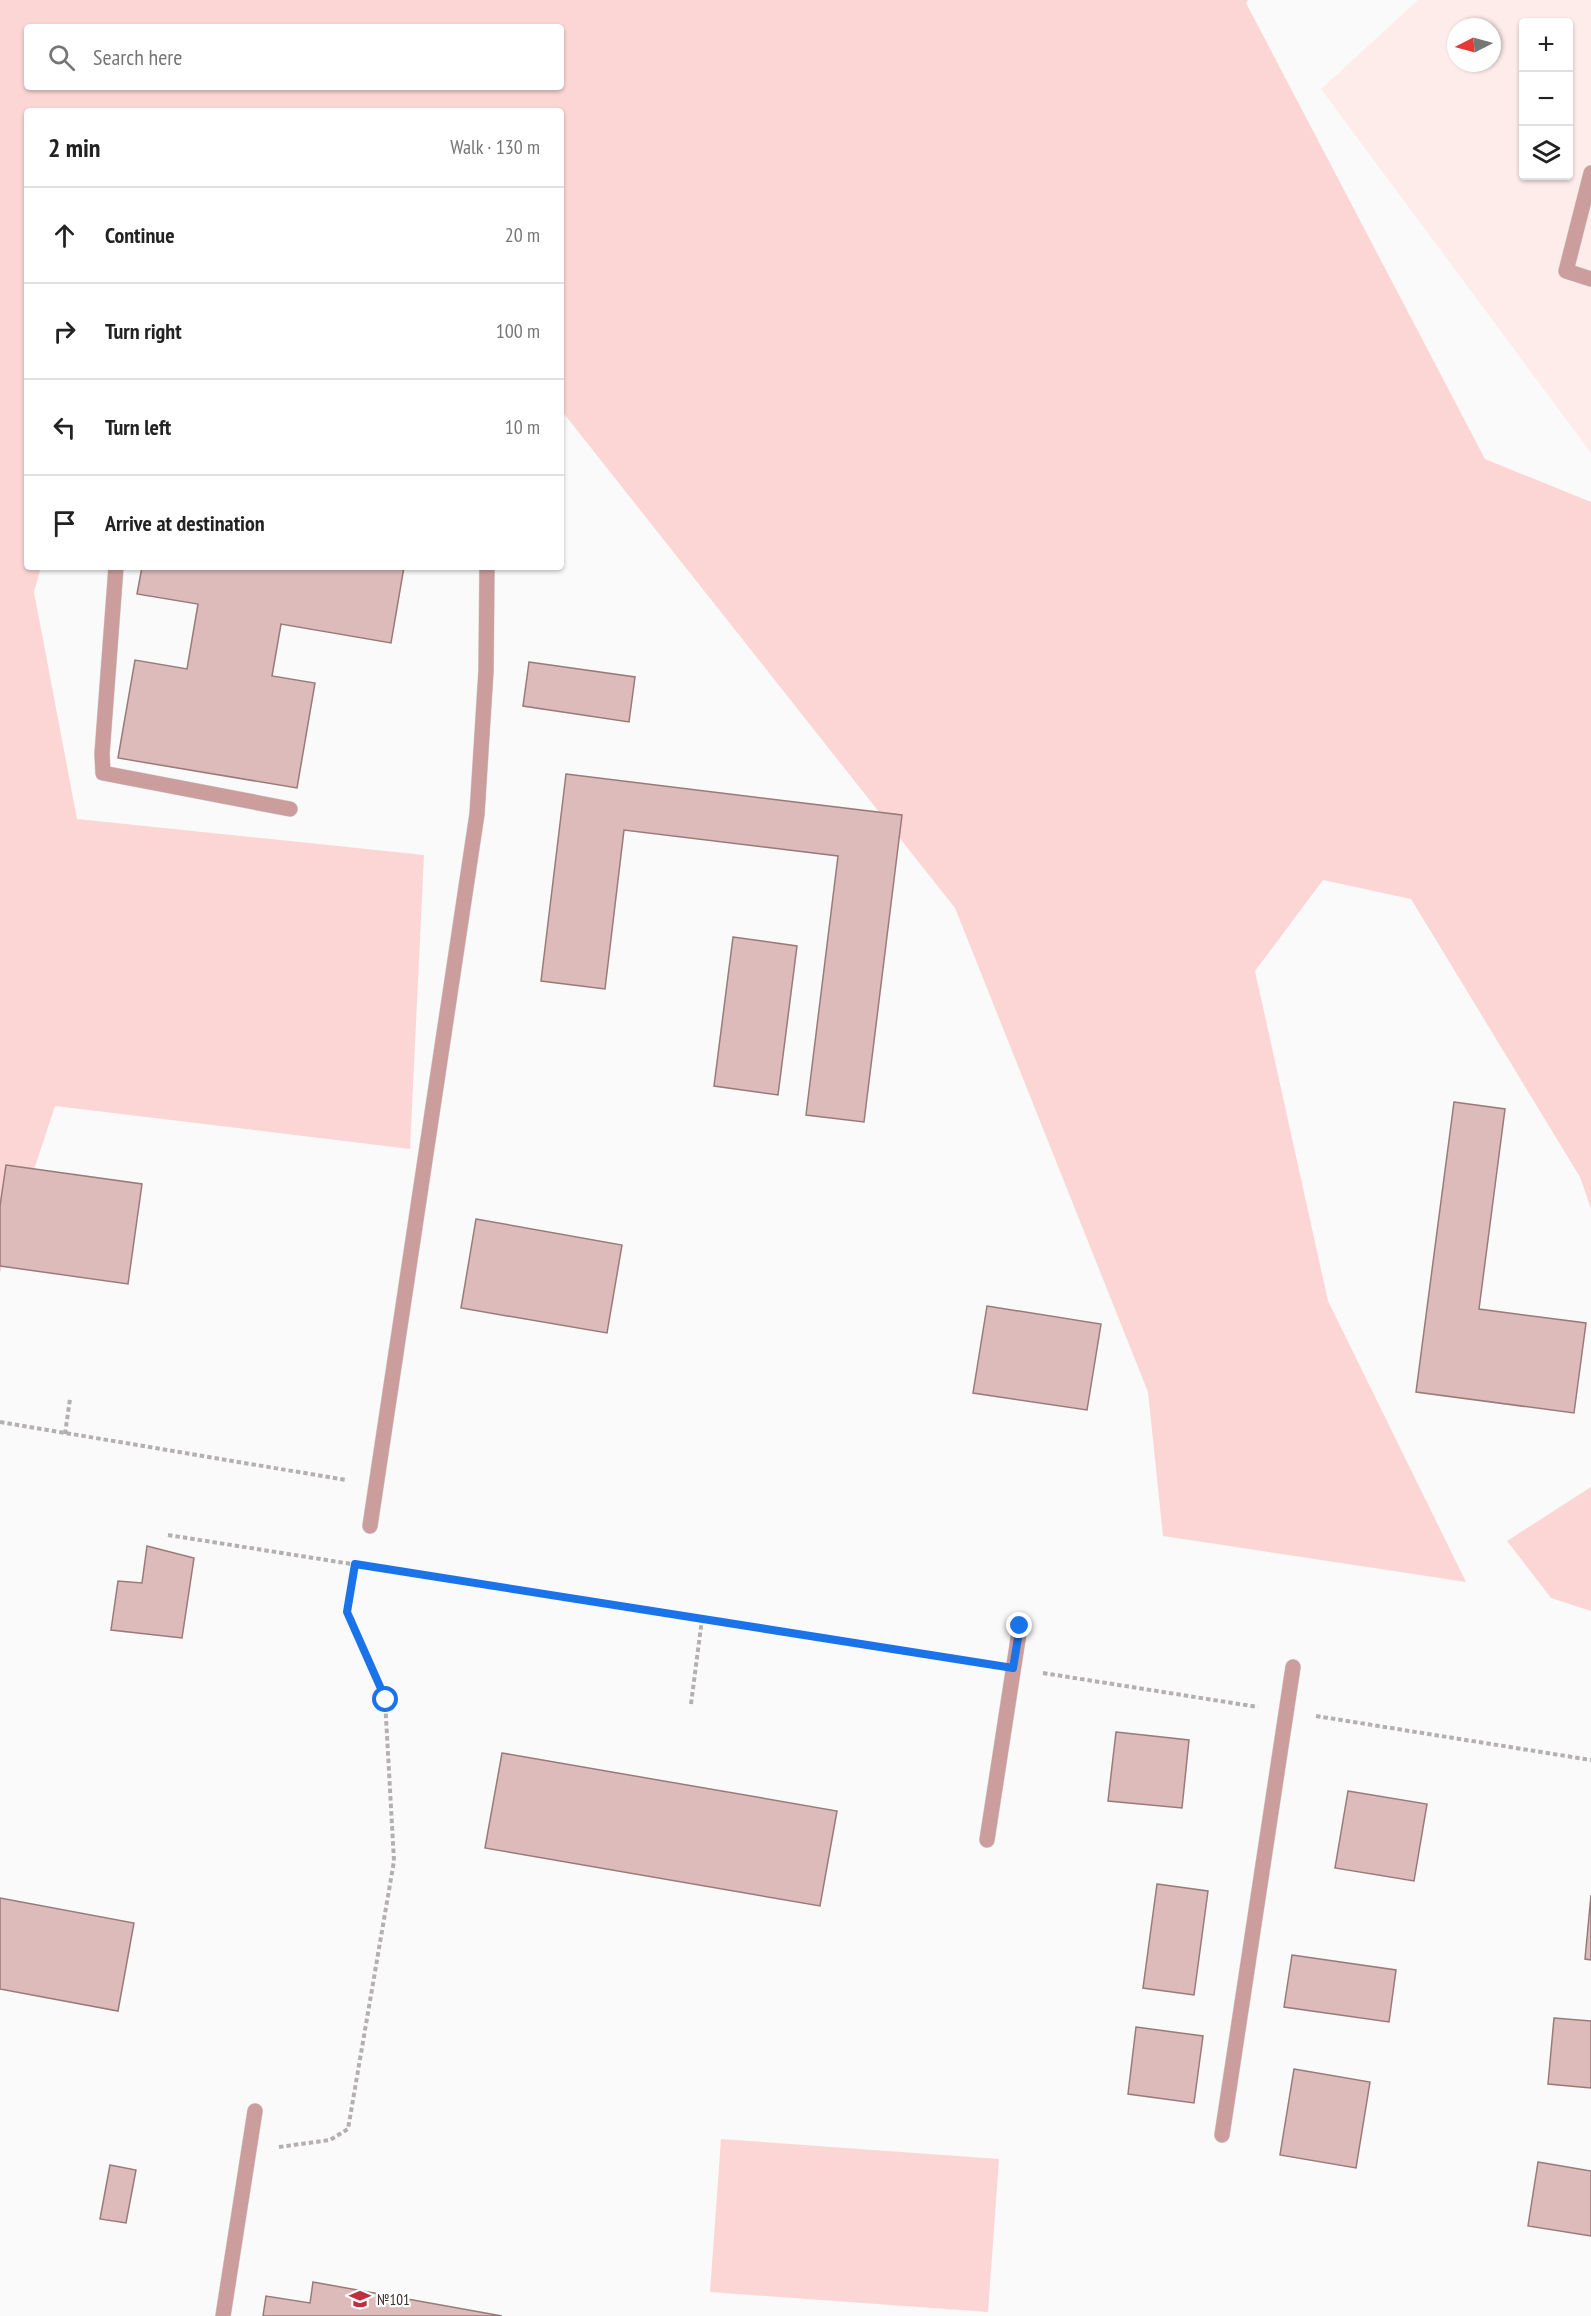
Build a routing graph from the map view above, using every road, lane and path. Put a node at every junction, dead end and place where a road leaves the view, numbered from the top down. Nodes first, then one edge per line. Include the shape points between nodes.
1 (1591, 172) edge
2 (1591, 279) edge
3 (116, 570) edge
4 (487, 570) edge
5 (290, 809) dead end
6 (70, 1399) dead end
7 (0, 1422) edge
8 (65, 1434) junction
9 (376, 1485) junction
10 (370, 1526) dead end
11 (168, 1535) dead end
12 (355, 1564) junction
13 (702, 1619) junction
14 (1020, 1626) dead end
15 (1293, 1667) dead end
16 (1013, 1668) junction
17 (691, 1704) dead end
18 (1286, 1711) junction
19 (1591, 1760) edge
20 (987, 1840) dead end
21 (255, 2111) dead end
22 (1222, 2135) dead end
23 (249, 2151) junction
24 (223, 2316) edge

1 - 2 street via 1566,271
3 - 5 street via 103,773
4 - 9 street via 486,671 477,814
6 - 8 path
7 - 8 path
8 - 9 path
9 - 10 street
11 - 12 path
12 - 13 path
12 - 23 path via 347,1612 386,1700 394,1861 348,2129 330,2140
13 - 16 path
13 - 17 path
14 - 16 street
15 - 18 street
16 - 18 path
16 - 20 street
18 - 19 path
18 - 22 street
21 - 23 street
23 - 24 street

